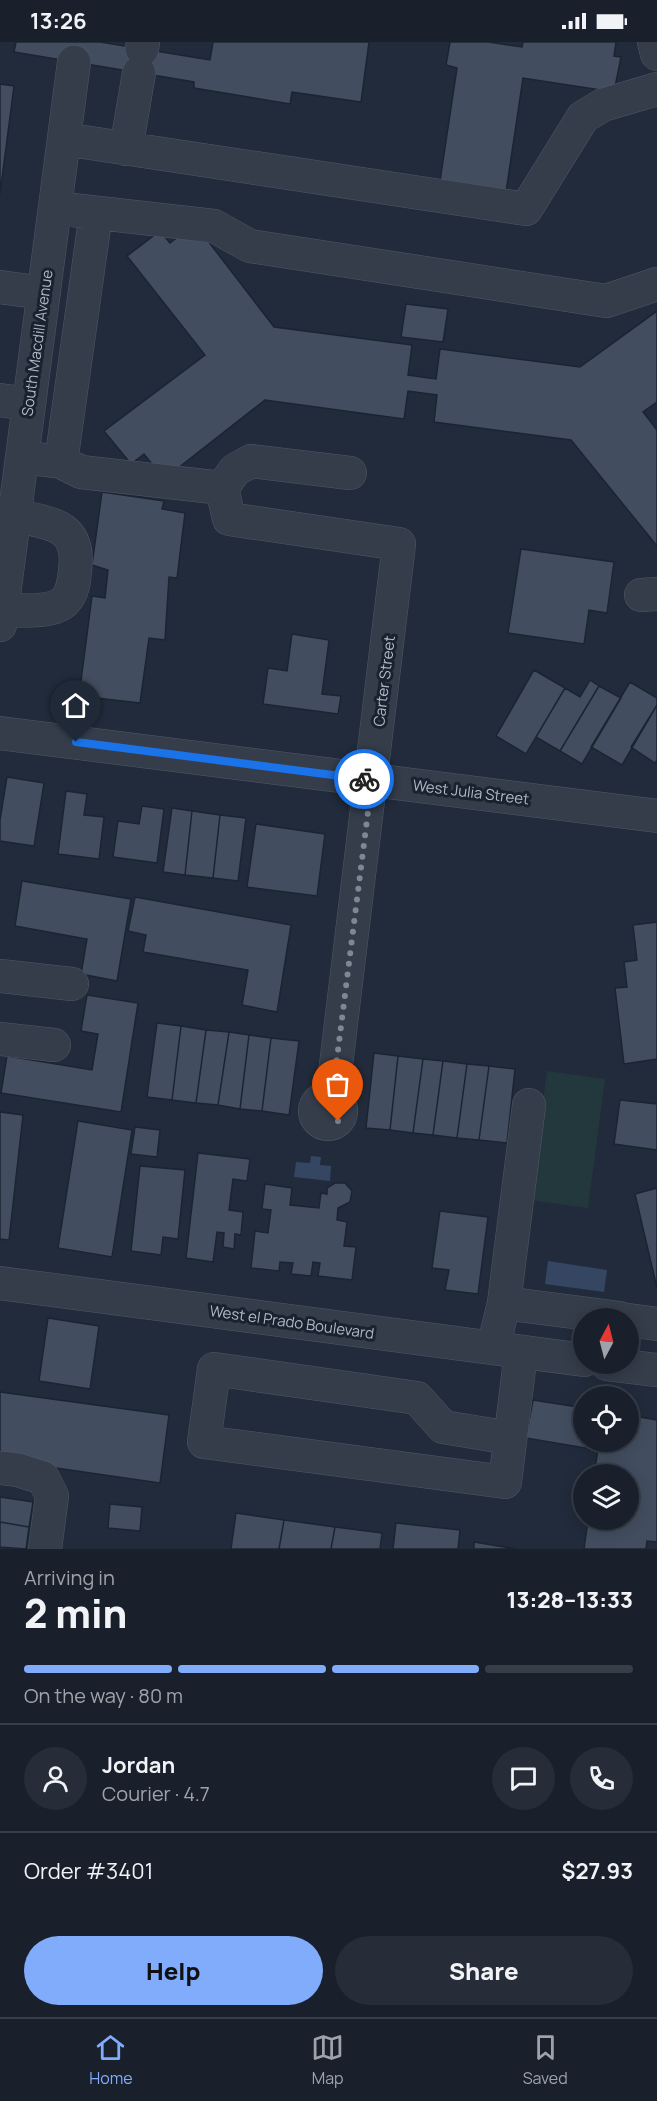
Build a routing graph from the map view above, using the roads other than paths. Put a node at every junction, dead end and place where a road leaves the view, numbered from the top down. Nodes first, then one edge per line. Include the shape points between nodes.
1 (654, 42) edge
2 (142, 54) edge
3 (657, 54) edge
4 (74, 62) dead end
5 (657, 89) edge
6 (64, 140) junction
7 (126, 149) junction
8 (55, 208) junction
9 (96, 213) junction
10 (657, 284) edge
11 (0, 287) edge
12 (44, 293) junction
13 (14, 402) edge
14 (22, 457) junction
15 (61, 462) junction
16 (350, 473) dead end
17 (222, 488) junction
18 (15, 516) junction
19 (1, 618) edge
20 (0, 733) edge
21 (372, 780) junction
22 (657, 816) edge
23 (0, 976) edge
24 (72, 984) dead end
25 (0, 1039) edge
26 (54, 1045) dead end
27 (332, 1098) dead end
28 (528, 1105) dead end
29 (0, 1283) edge
30 (504, 1303) junction
31 (573, 1312) edge
32 (639, 1321) edge
33 (657, 1323) edge
34 (507, 1350) junction
35 (573, 1359) edge
36 (639, 1368) edge
37 (657, 1370) edge
38 (510, 1438) junction
39 (0, 1468) edge
40 (45, 1549) edge

1 - 3 street
2 - 7 street
4 - 6 street, South Macdill Avenue
5 - 7 street via 603,105 583,117 526,209
6 - 7 street
6 - 8 street, South Macdill Avenue
8 - 9 street
8 - 12 street, South Macdill Avenue
9 - 10 street via 214,226 250,246 606,301
9 - 15 street
11 - 12 street
12 - 13 street, South Macdill Avenue
13 - 14 street, South Macdill Avenue
14 - 15 street
14 - 18 street, South Macdill Avenue
15 - 17 street via 81,472
16 - 17 street via 250,461 235,470
17 - 21 street, Carter Street via 229,519 399,544
18 - 19 street, South Macdill Avenue
18 - 19 street via 50,523 69,534 78,551 73,588 64,602
20 - 21 street, West Julia Street
21 - 22 street, West Julia Street
21 - 27 street, Carter Street
23 - 24 street
25 - 26 street
28 - 30 street
29 - 34 street, West el Prado Boulevard
30 - 31 street
30 - 34 street
32 - 33 street
34 - 35 street, West el Prado Boulevard
34 - 38 street
36 - 37 street
38 - 38 street via 443,1427 417,1398 214,1369 204,1442 505,1482
39 - 40 street via 43,1478 52,1496

